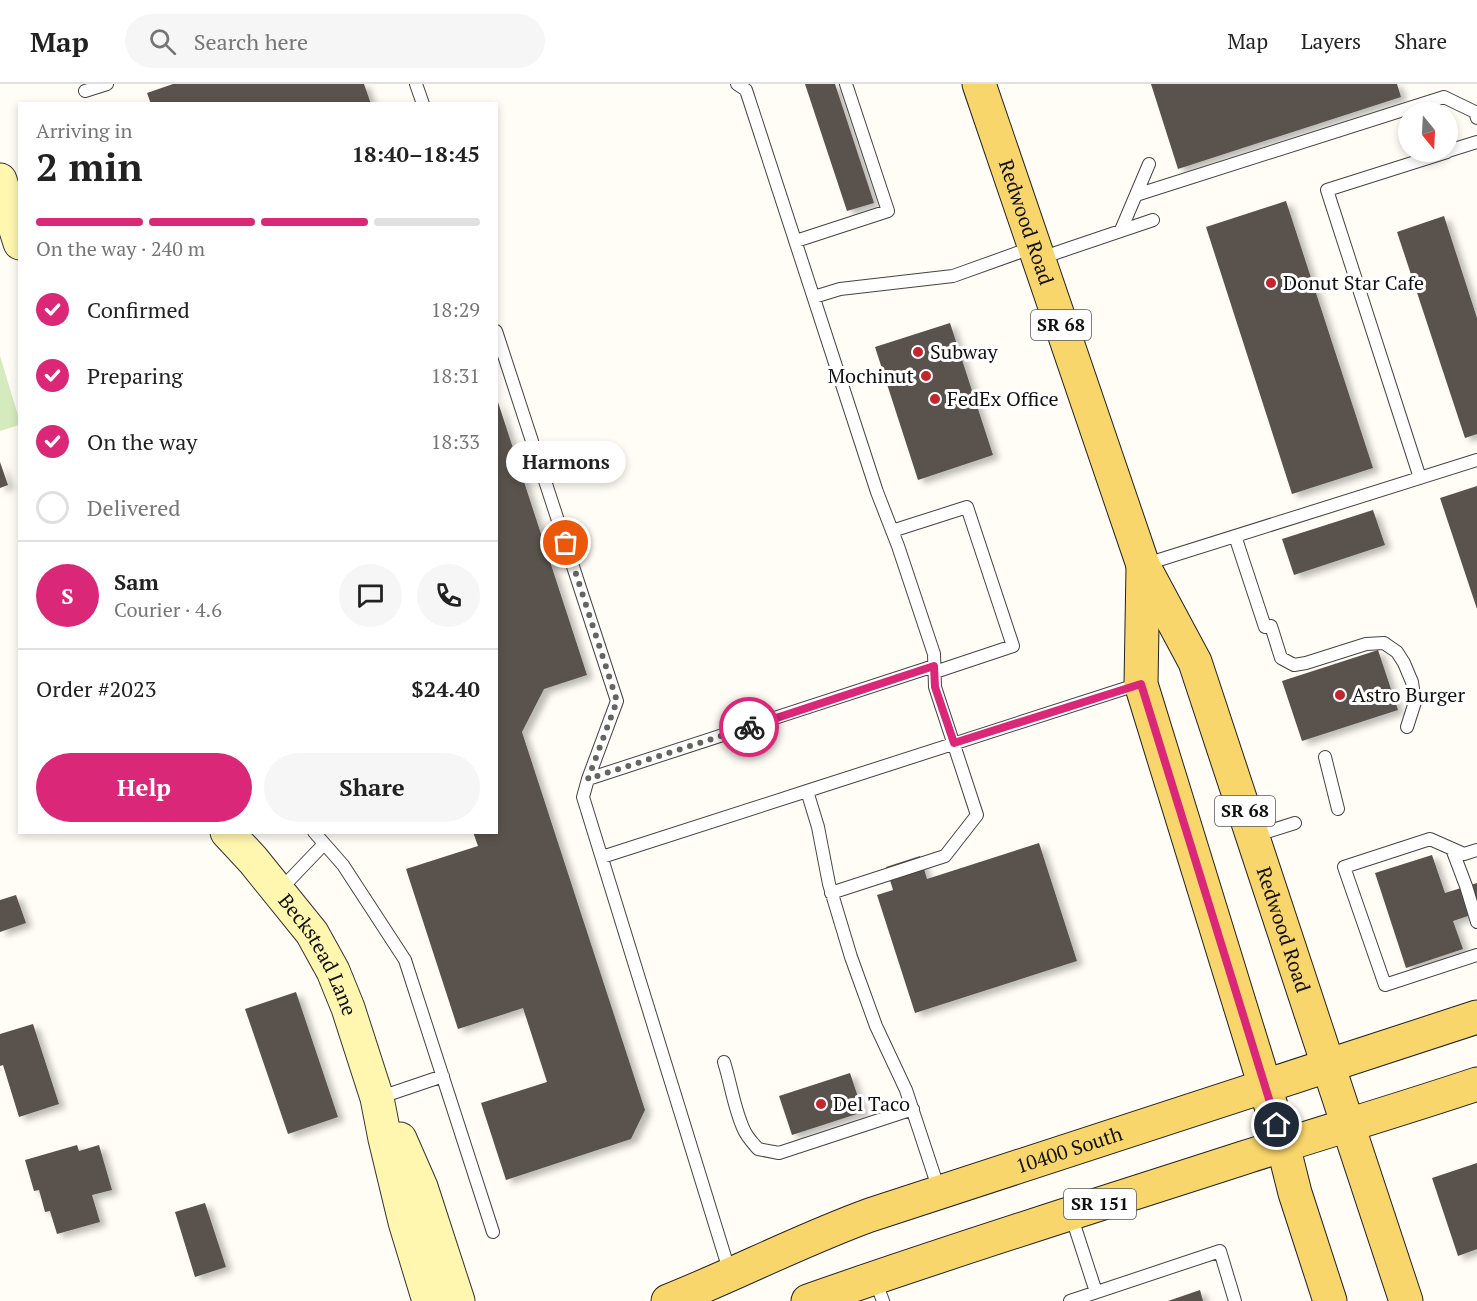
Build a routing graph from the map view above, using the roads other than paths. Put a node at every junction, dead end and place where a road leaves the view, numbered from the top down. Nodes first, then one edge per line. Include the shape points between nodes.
1 (107, 84) edge
2 (416, 84) edge
3 (737, 84) edge
4 (846, 84) edge
5 (979, 84) edge
6 (85, 91) dead end
7 (422, 102) edge
8 (1477, 118) edge
9 (1477, 142) edge
10 (1458, 148) edge
11 (1415, 162) edge
12 (1149, 164) dead end
13 (0, 180) edge
14 (1136, 195) junction
15 (1153, 220) dead end
16 (1121, 230) junction
17 (18, 237) edge
18 (795, 241) junction
19 (1037, 253) junction
20 (814, 297) junction
21 (498, 337) edge
22 (1477, 460) edge
23 (1420, 478) junction
24 (892, 531) junction
25 (1235, 536) junction
26 (1143, 565) junction
27 (934, 669) junction
28 (1141, 684) junction
29 (1407, 727) dead end
30 (954, 743) junction
31 (1325, 757) dead end
32 (588, 779) junction
33 (807, 791) junction
34 (1338, 809) dead end
35 (1295, 823) dead end
36 (229, 834) edge
37 (316, 834) edge
38 (1253, 836) junction
39 (324, 844) junction
40 (1452, 849) junction
41 (1477, 850) edge
42 (602, 857) junction
43 (278, 891) junction
44 (831, 893) junction
45 (1477, 922) edge
46 (1477, 955) edge
47 (1477, 1017) edge
48 (724, 1062) dead end
49 (1328, 1065) junction
50 (442, 1076) junction
51 (1477, 1084) edge
52 (1265, 1086) junction
53 (377, 1098) junction
54 (914, 1109) junction
55 (1348, 1125) junction
56 (1283, 1145) junction
57 (940, 1191) junction
58 (1071, 1214) junction
59 (494, 1232) dead end
60 (730, 1274) junction
61 (879, 1289) edge
62 (1096, 1292) junction
63 (429, 1301) edge
64 (458, 1301) edge
65 (668, 1301) edge
66 (808, 1301) edge
67 (1070, 1301) edge
68 (1235, 1301) edge
69 (1330, 1301) edge
70 (1406, 1301) edge

1 - 6 lane
2 - 7 lane
3 - 18 lane via 746,90
4 - 18 lane via 888,212
5 - 19 main road, Redwood Road / SR 68
8 - 14 lane via 1475,112 1444,97
9 - 10 lane
11 - 23 lane via 1327,190
12 - 14 lane
13 - 17 street
14 - 16 lane
15 - 16 lane
16 - 19 lane
18 - 20 lane
19 - 20 lane via 953,276 840,289
19 - 26 main road, Redwood Road / SR 68
20 - 24 lane
21 - 32 lane via 617,701
22 - 23 lane
23 - 25 lane
24 - 27 lane via 933,654
24 - 27 lane via 968,507 1013,646
25 - 26 lane
25 - 29 lane via 1281,658 1294,665 1366,644 1384,643 1397,652 1412,682 1415,702
26 - 28 main road, Redwood Road / SR 68
26 - 38 main road, Redwood Road / SR 68 via 1195,662
27 - 30 lane via 935,687
27 - 32 lane
28 - 30 lane
28 - 52 main road, Redwood Road / SR 68
30 - 33 lane
30 - 44 lane via 977,815 945,856
31 - 34 lane
32 - 42 lane via 583,797
33 - 42 lane
33 - 44 lane
35 - 38 lane
36 - 43 street, Beckstead Lane
37 - 39 lane
38 - 49 main road, Redwood Road / SR 68
39 - 43 lane
39 - 50 lane via 343,865 405,960
40 - 41 lane via 1464,854
40 - 45 lane
40 - 46 lane via 1430,839 1344,867 1385,985
42 - 60 lane
43 - 53 street, Beckstead Lane via 312,933 333,971
44 - 54 lane via 876,1026
47 - 49 main road, 10400 South
48 - 54 lane via 744,1131 758,1149 779,1153
49 - 52 main road, 10400 South
49 - 55 main road, Redwood Road / SR 68
50 - 53 lane
50 - 59 lane
51 - 55 main road, SR 151
52 - 56 main road, Redwood Road / SR 68
52 - 57 main road, 10400 South
53 - 63 street, Beckstead Lane via 400,1201
53 - 64 street, Beckstead Lane via 417,1178
54 - 57 lane
55 - 56 main road, SR 151
55 - 70 main road, Redwood Road / SR 68
56 - 58 main road, SR 151
56 - 69 main road, Redwood Road / SR 68
57 - 60 main road, 10400 South via 825,1232
58 - 61 main road, SR 151
58 - 62 lane
60 - 65 main road, 10400 South
61 - 66 main road, SR 151
62 - 67 lane
62 - 68 lane via 1220,1251

